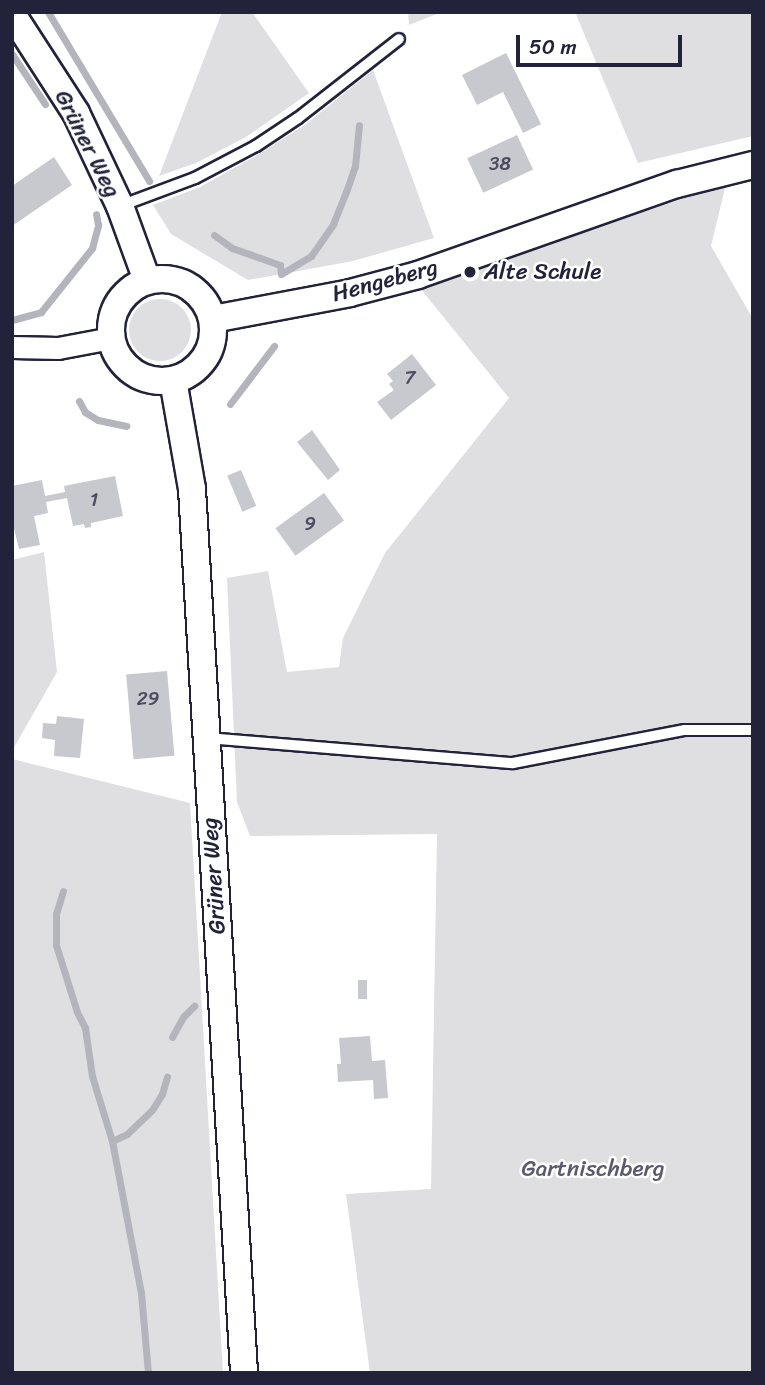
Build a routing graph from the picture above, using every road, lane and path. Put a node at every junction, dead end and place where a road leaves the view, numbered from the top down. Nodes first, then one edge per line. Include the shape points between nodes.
1 (12, 14) edge
2 (399, 39) dead end
3 (753, 165) edge
4 (120, 206) junction
5 (147, 280) junction
6 (213, 319) junction
7 (111, 338) junction
8 (12, 347) edge
9 (173, 380) junction
10 (753, 730) edge
11 (205, 738) junction
12 (244, 1373) edge

1 - 4 street, Grüner Weg via 76,113
2 - 4 lane via 256,146 195,178
3 - 6 street, Hengeberg via 677,184 418,275
4 - 5 street, Grüner Weg
5 - 6 street via 164,278 188,286 207,303
5 - 7 street via 123,296 115,309
6 - 9 street via 214,335 201,365
7 - 8 street via 58,348
7 - 9 street via 117,354 140,377
9 - 11 street, Grüner Weg via 192,489
10 - 11 lane via 685,730 513,763
11 - 12 street, Grüner Weg

